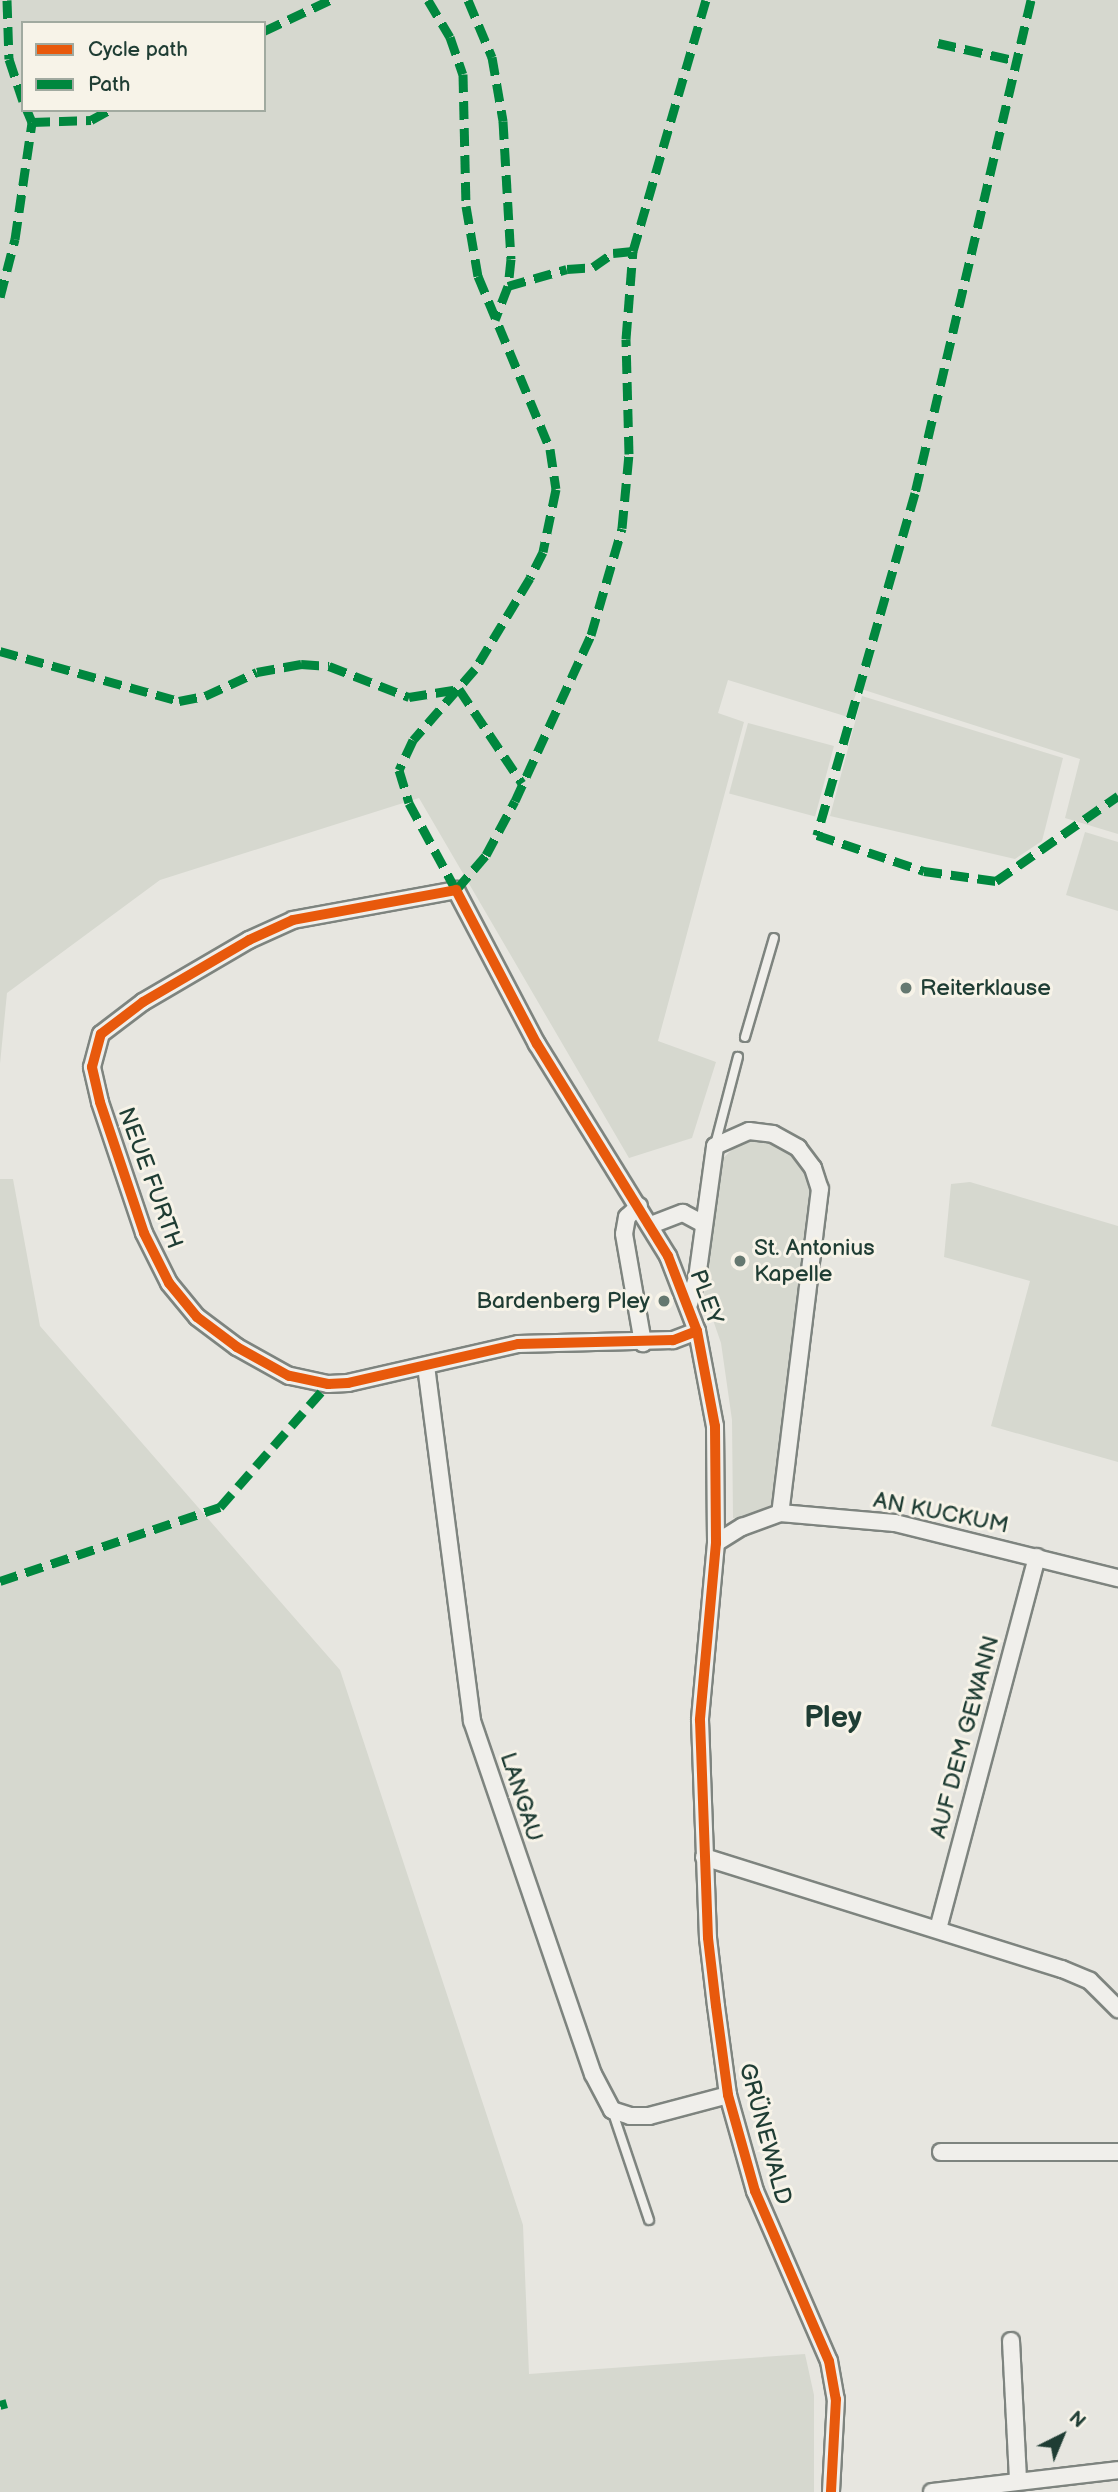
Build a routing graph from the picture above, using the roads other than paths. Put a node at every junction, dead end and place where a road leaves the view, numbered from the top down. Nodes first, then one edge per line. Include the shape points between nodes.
1 (456, 890) joint
2 (774, 938) dead end
3 (745, 1037) dead end
4 (738, 1057) dead end
5 (715, 1146) junction
6 (639, 1206) junction
7 (702, 1223) junction
8 (651, 1225) junction
9 (689, 1304) junction
10 (697, 1331) junction
11 (643, 1343) junction
12 (426, 1366) junction
13 (780, 1513) junction
14 (716, 1543) junction
15 (1037, 1557) junction
16 (1118, 1578) edge
17 (701, 1774) joint
18 (704, 1857) junction
19 (938, 1929) junction
20 (1118, 2009) edge
21 (728, 2095) junction
22 (612, 2110) junction
23 (941, 2152) dead end
24 (1118, 2152) edge
25 (649, 2220) dead end
26 (1011, 2341) dead end
27 (1118, 2470) edge
28 (1018, 2480) junction
29 (831, 2492) edge
30 (932, 2492) edge

1 - 6 street, PLEY via 537,1044
1 - 12 street, NEUE FURTH via 333,910 293,920 249,940 118,1020 101,1034 92,1067 144,1233 169,1283 197,1317 236,1347 289,1376 328,1384
2 - 3 lane
4 - 5 lane
5 - 7 street, PLEY
5 - 13 street via 749,1131 773,1134 798,1148 813,1168 820,1189
6 - 8 street, PLEY
6 - 11 street via 627,1217 624,1234
7 - 8 street via 683,1213
7 - 9 street, PLEY via 697,1278
8 - 9 street, PLEY
9 - 10 street, PLEY
10 - 11 street, NEUE FURTH via 674,1340
10 - 14 street, PLEY via 715,1426
11 - 12 street, NEUE FURTH via 518,1344
12 - 22 street, LANGAU via 472,1721 593,2074
13 - 14 street, AN KUCKUM
13 - 15 street, AN KUCKUM via 895,1523
14 - 17 street, PLEY via 700,1720
15 - 16 street, AN KUCKUM
15 - 19 street, AUF DEM GEWANN
17 - 18 street, GRÜNEWALD
18 - 19 street
18 - 21 street, GRÜNEWALD via 708,1938
19 - 20 street via 1090,1981
21 - 22 street via 649,2116
21 - 29 street, GRÜNEWALD via 755,2191 829,2361 836,2399
22 - 25 lane
23 - 24 street
26 - 28 street
27 - 28 street
28 - 30 street

